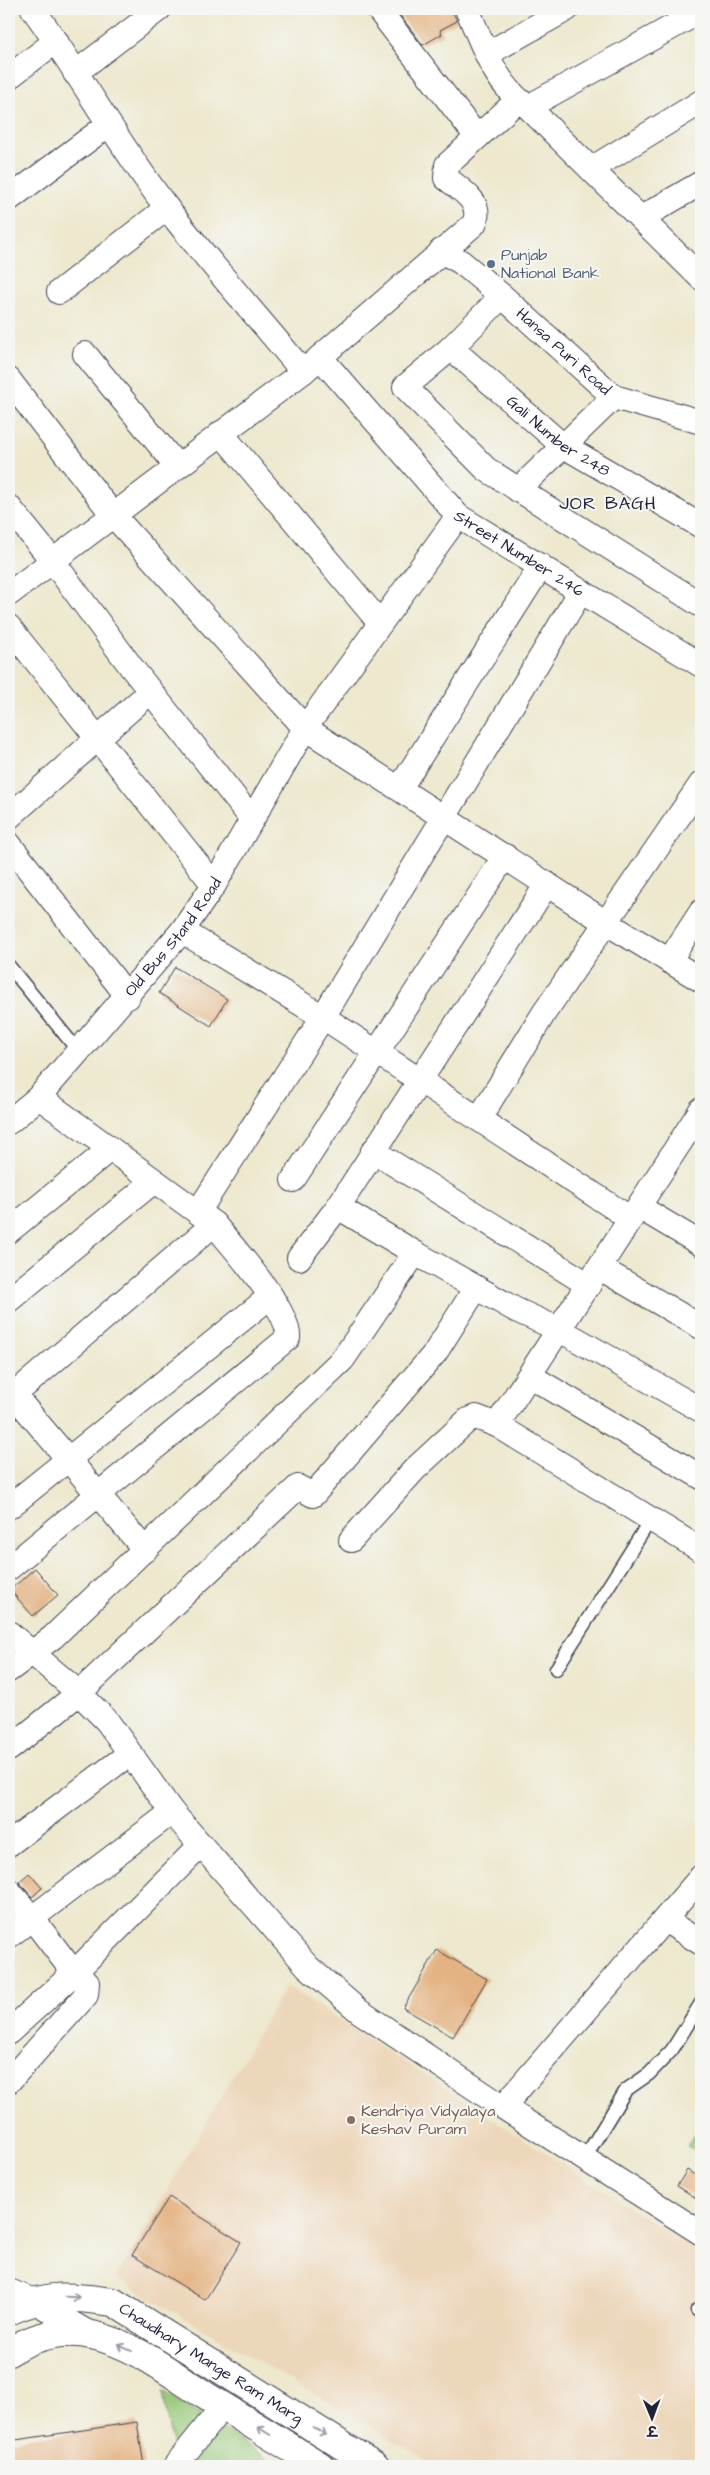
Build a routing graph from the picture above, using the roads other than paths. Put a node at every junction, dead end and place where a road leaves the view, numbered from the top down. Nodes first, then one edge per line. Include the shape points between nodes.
1 (34, 9) edge
2 (159, 9) edge
3 (378, 9) edge
4 (467, 9) edge
5 (567, 9) edge
6 (701, 11) edge
7 (56, 41) junction
8 (487, 54) junction
9 (75, 73) junction
10 (9, 77) edge
11 (701, 102) edge
12 (523, 103) junction
13 (108, 125) junction
14 (477, 137) junction
15 (591, 169) junction
16 (701, 182) edge
17 (9, 199) edge
18 (167, 208) junction
19 (641, 218) junction
20 (441, 251) junction
21 (701, 278) edge
22 (59, 292) dead end
23 (502, 296) junction
24 (451, 348) junction
25 (85, 354) dead end
26 (312, 364) junction
27 (9, 380) edge
28 (614, 397) junction
29 (701, 422) edge
30 (221, 434) junction
31 (562, 445) junction
32 (177, 466) junction
33 (636, 487) junction
34 (518, 490) junction
35 (9, 507) edge
36 (701, 508) edge
37 (112, 514) junction
38 (458, 516) junction
39 (701, 526) edge
40 (52, 560) junction
41 (541, 566) junction
42 (581, 591) junction
43 (9, 594) edge
44 (701, 605) edge
45 (380, 623) junction
46 (9, 627) edge
47 (701, 665) edge
48 (150, 692) junction
49 (305, 728) junction
50 (97, 738) junction
51 (701, 784) edge
52 (400, 788) junction
53 (9, 817) edge
54 (445, 817) junction
55 (252, 819) junction
56 (9, 844) edge
57 (505, 856) junction
58 (547, 884) junction
59 (214, 885) junction
60 (701, 912) edge
61 (605, 922) junction
62 (182, 931) junction
63 (669, 961) junction
64 (9, 966) edge
65 (701, 980) edge
66 (128, 997) junction
67 (323, 1016) junction
68 (79, 1052) junction
69 (376, 1052) junction
70 (419, 1080) junction
71 (39, 1097) junction
72 (701, 1112) edge
73 (479, 1119) junction
74 (9, 1122) edge
75 (110, 1149) junction
76 (373, 1151) junction
77 (294, 1180) dead end
78 (154, 1181) junction
79 (338, 1207) junction
80 (635, 1213) junction
81 (206, 1218) junction
82 (9, 1231) edge
83 (701, 1244) edge
84 (415, 1253) junction
85 (299, 1258) dead end
86 (595, 1276) junction
87 (476, 1288) junction
88 (271, 1296) junction
89 (9, 1300) edge
90 (701, 1327) edge
91 (560, 1330) junction
92 (530, 1376) junction
93 (11, 1397) edge
94 (701, 1410) edge
95 (496, 1425) junction
96 (68, 1459) junction
97 (701, 1477) edge
98 (98, 1494) junction
99 (9, 1507) edge
100 (652, 1519) junction
101 (351, 1540) dead end
102 (145, 1550) junction
103 (701, 1550) edge
104 (9, 1568) edge
105 (9, 1633) edge
106 (32, 1653) junction
107 (556, 1669) dead end
108 (9, 1670) edge
109 (79, 1692) junction
110 (9, 1749) edge
111 (129, 1754) junction
112 (172, 1812) junction
113 (9, 1844) edge
114 (201, 1845) junction
115 (701, 1877) edge
116 (9, 1891) edge
117 (32, 1918) junction
118 (665, 1920) junction
119 (9, 1936) edge
120 (701, 1943) edge
121 (74, 1973) junction
122 (701, 2003) edge
123 (9, 2032) edge
124 (9, 2081) edge
125 (503, 2107) junction
126 (584, 2159) junction
127 (701, 2234) edge
128 (16, 2301) edge
129 (92, 2335) junction
130 (9, 2352) edge
131 (223, 2406) junction
132 (175, 2466) edge
133 (320, 2466) edge
134 (375, 2466) edge

1 - 7 street
2 - 9 street
3 - 14 street
4 - 8 street
5 - 8 street
6 - 12 street
7 - 9 street
7 - 10 street
8 - 12 street via 497,77
9 - 13 street
11 - 15 street
12 - 14 street
12 - 15 street
13 - 17 street
13 - 18 street
14 - 20 street via 445,170 446,178 475,204 478,216 474,224
15 - 19 street
16 - 19 street
18 - 22 street
18 - 26 street
19 - 21 street
20 - 23 street, Hansa Puri Road via 461,262
20 - 26 street
23 - 24 street
23 - 28 street, Hansa Puri Road
24 - 31 street, Gali Number 248
24 - 34 street via 405,387 486,469
25 - 32 street
26 - 30 street
26 - 38 street
27 - 37 street
28 - 29 street, Hansa Puri Road
28 - 31 street
30 - 32 street
30 - 45 street
31 - 33 street, Gali Number 248
31 - 34 street
32 - 37 street
33 - 36 street
33 - 39 street, Gali Number 248
34 - 44 street
35 - 40 street
37 - 40 street
37 - 49 street
38 - 41 street, Street Number 246
38 - 45 street, Street Number 246
40 - 43 street
40 - 48 street
41 - 42 street, Street Number 246
41 - 52 street
42 - 47 street, Street Number 246
42 - 54 street
45 - 49 street, Street Number 246
46 - 50 street
48 - 50 street
48 - 55 street
49 - 52 street
49 - 55 street, Old Bus Stand Road
50 - 53 street
50 - 59 street
51 - 61 street
52 - 54 street
54 - 57 street
54 - 67 street
55 - 59 street, Old Bus Stand Road
56 - 66 street
57 - 58 street
57 - 69 street
58 - 61 street
58 - 70 street
59 - 62 street, Old Bus Stand Road
60 - 63 street
61 - 63 street
61 - 73 street
62 - 66 street, Old Bus Stand Road
62 - 67 street
63 - 65 street
64 - 68 lane
66 - 68 street, Old Bus Stand Road
67 - 69 street
67 - 81 street
68 - 71 street, Old Bus Stand Road
69 - 70 street
69 - 77 street
70 - 73 street
70 - 76 street
71 - 74 street, Old Bus Stand Road
71 - 75 street
72 - 80 street
73 - 80 street
75 - 78 street
75 - 82 street
76 - 79 street
76 - 86 street
78 - 81 street
78 - 89 street
79 - 84 street
79 - 85 street
80 - 83 street
80 - 86 street
81 - 88 street
81 - 93 street
84 - 87 street
84 - 102 street via 343,1359
86 - 90 street
86 - 91 street
87 - 91 street
87 - 109 street via 435,1354 313,1495 298,1487
88 - 96 street
88 - 98 street via 288,1326 288,1338
91 - 92 street
91 - 94 street
92 - 95 street
92 - 97 street
93 - 96 street
95 - 100 street
95 - 101 street via 476,1417 468,1420 415,1469
96 - 98 street
96 - 99 street
98 - 102 street
98 - 104 street
100 - 103 street
100 - 107 lane
102 - 106 street
105 - 106 street
106 - 108 street
106 - 109 street
109 - 110 street
109 - 111 street via 106,1721
111 - 112 street
111 - 113 street
112 - 114 street
112 - 117 street
114 - 121 street
114 - 125 street via 308,1968 358,2011
115 - 118 street
116 - 117 street
117 - 119 street
117 - 121 street
118 - 120 street
118 - 125 street
121 - 123 street
121 - 124 street via 87,1983 86,1995
122 - 126 lane via 672,2050 649,2074 626,2090
125 - 126 street
126 - 127 street
128 - 129 street
128 -> 134 main road, Chaudhary Mange Ram Marg via 70,2295 113,2302
129 - 130 main road, Chaudhary Mange Ram Marg via 46,2335 26,2341
131 -> 129 main road, Chaudhary Mange Ram Marg via 153,2361
131 - 132 street
133 -> 131 main road, Chaudhary Mange Ram Marg

